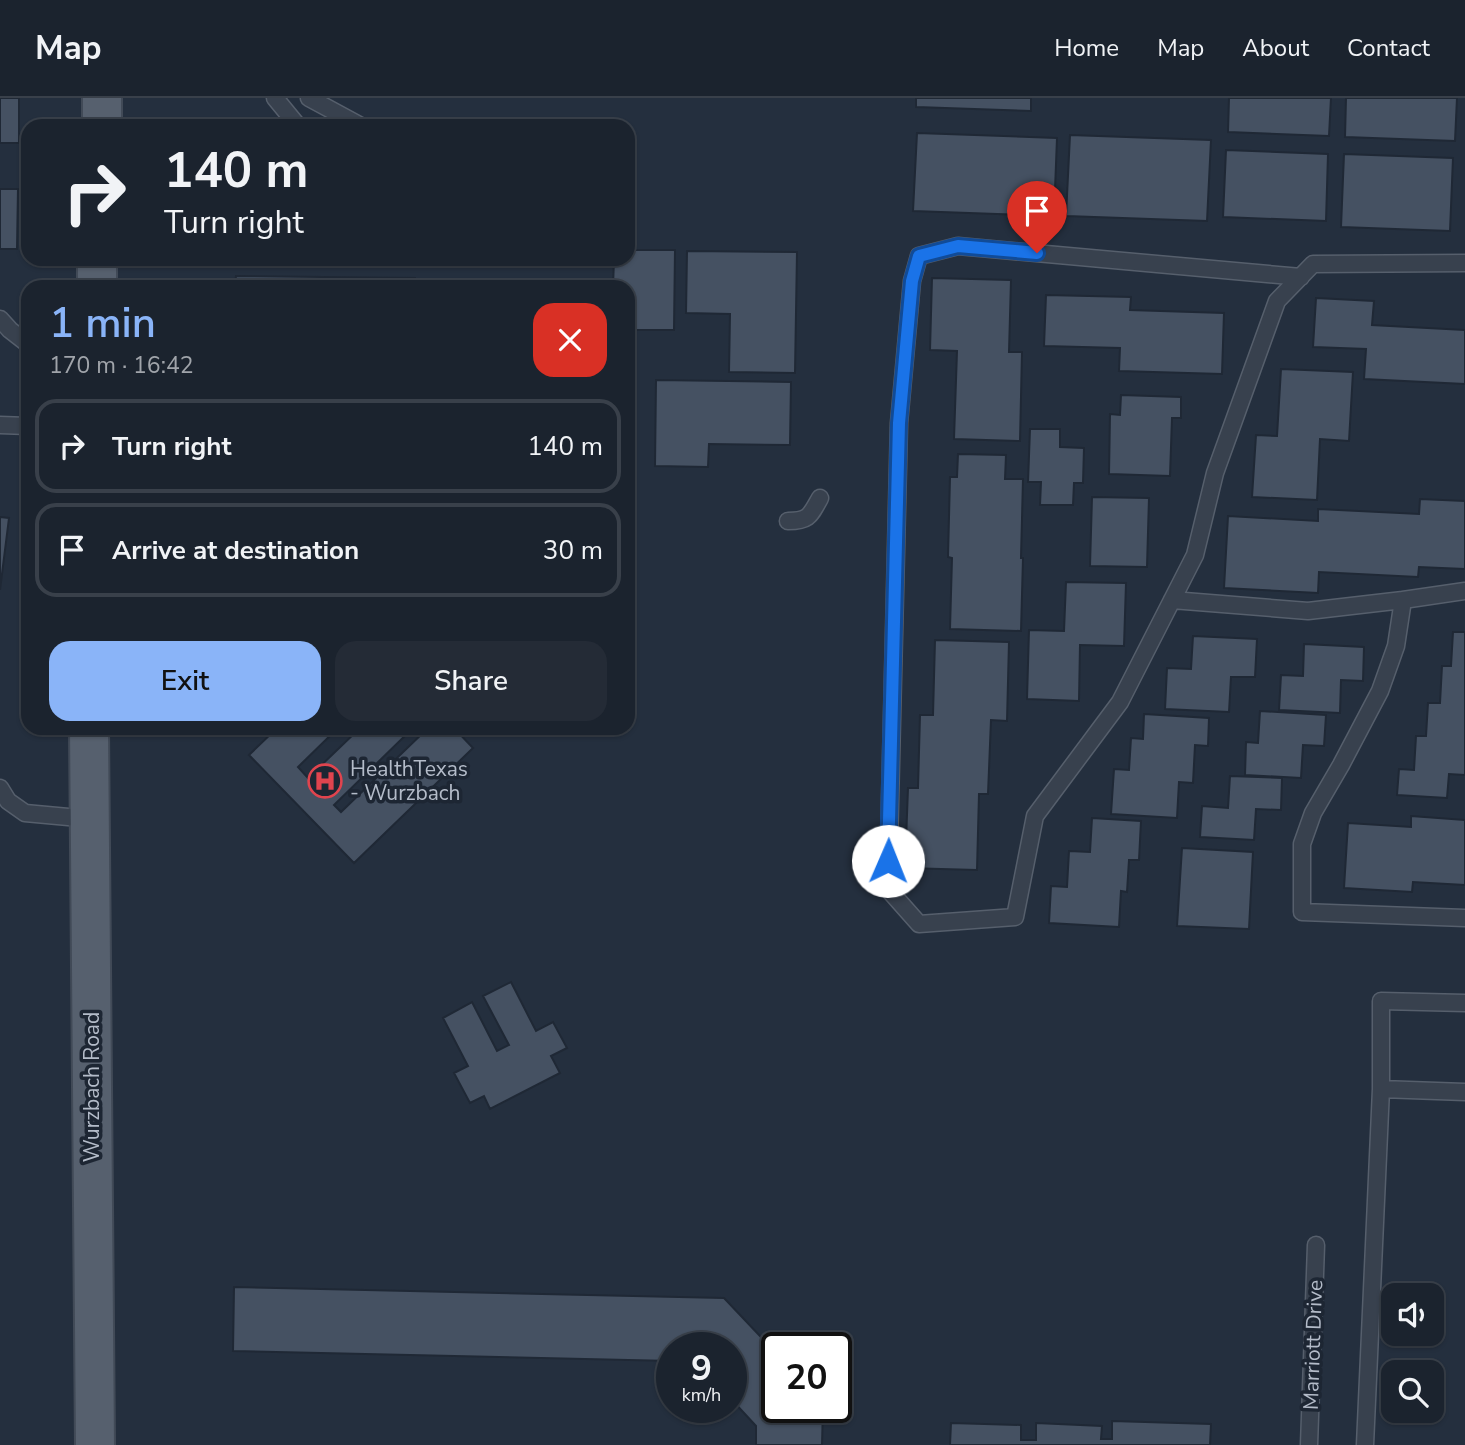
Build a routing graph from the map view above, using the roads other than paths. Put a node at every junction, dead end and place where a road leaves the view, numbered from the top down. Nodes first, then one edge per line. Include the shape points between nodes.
1 (102, 98) edge
2 (275, 98) edge
3 (309, 98) edge
4 (102, 119) edge
5 (292, 119) edge
6 (348, 119) edge
7 (1465, 263) edge
8 (1301, 277) junction
9 (0, 319) edge
10 (21, 339) edge
11 (0, 425) edge
12 (21, 426) edge
13 (1465, 591) edge
14 (1172, 600) junction
15 (1403, 600) junction
16 (89, 735) edge
17 (0, 788) edge
18 (90, 819) junction
19 (1465, 918) edge
20 (1465, 1003) edge
21 (1381, 1089) junction
22 (1465, 1093) edge
23 (1316, 1245) dead end
24 (95, 1445) edge
25 (1309, 1445) edge
26 (1365, 1445) edge

1 - 4 main road
2 - 5 lane
3 - 6 lane
7 - 8 lane via 1313,264
8 - 14 lane via 1277,301 1215,473 1195,555
8 - 14 lane via 958,246 919,256 912,281 899,423 888,889 919,924 1015,917 1035,816 1120,702
9 - 10 lane
11 - 12 lane
13 - 15 lane
14 - 15 lane via 1308,611
15 - 19 lane via 1396,646 1380,691 1313,813 1301,844 1302,912
16 - 18 main road, Wurzbach Road
17 - 18 lane via 8,801 25,813
18 - 24 main road, Wurzbach Road
20 - 21 lane via 1381,1001
21 - 22 lane
21 - 26 lane
23 - 25 lane, Marriott Drive

